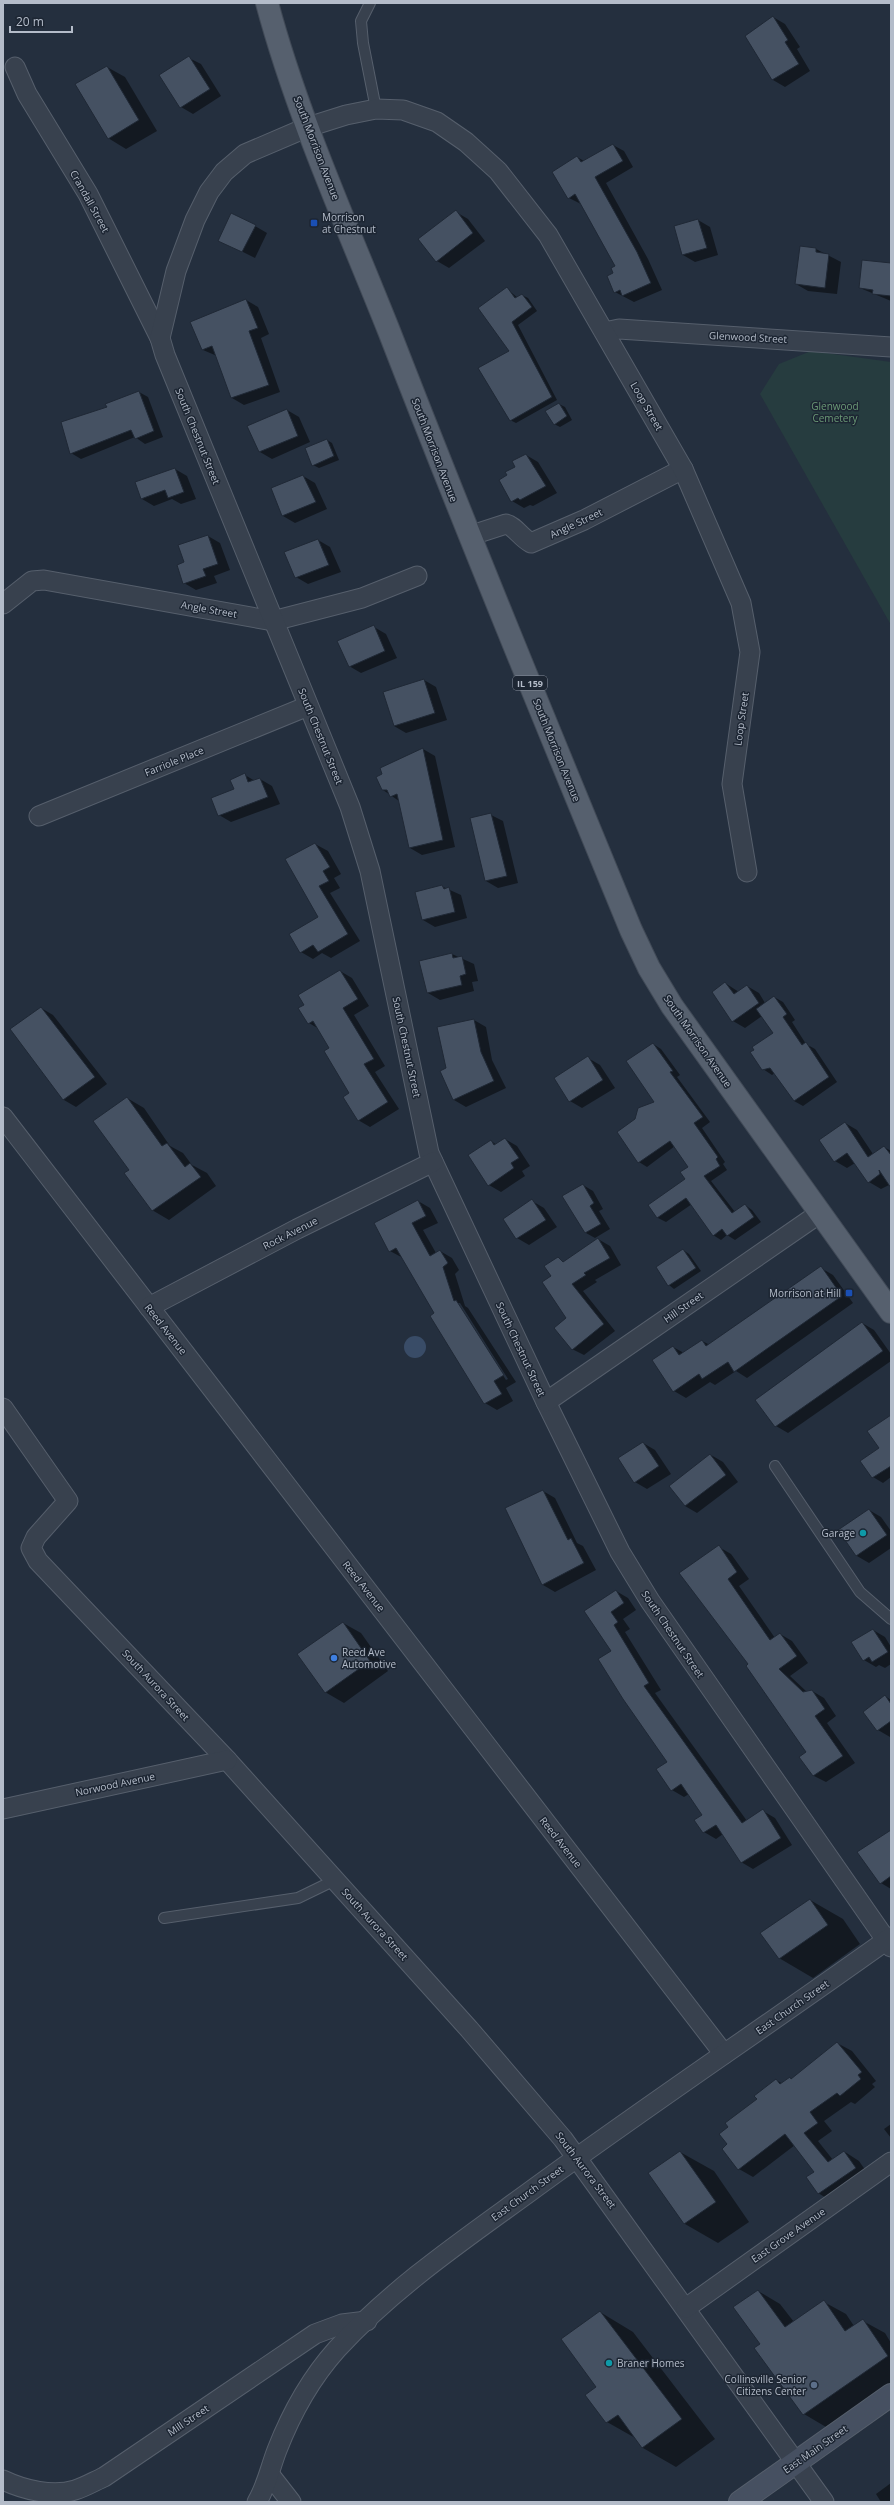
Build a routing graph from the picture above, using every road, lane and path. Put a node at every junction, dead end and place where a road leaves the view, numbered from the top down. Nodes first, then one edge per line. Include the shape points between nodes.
1 (267, 3) edge
2 (370, 3) edge
3 (15, 67) dead end
4 (376, 109) junction
5 (308, 127) junction
6 (606, 332) junction
7 (160, 338) junction
8 (891, 347) edge
9 (683, 469) junction
10 (469, 536) junction
11 (417, 576) dead end
12 (3, 604) edge
13 (273, 621) junction
14 (308, 706) junction
15 (39, 816) dead end
16 (747, 872) dead end
17 (3, 1117) edge
18 (433, 1162) junction
19 (820, 1213) junction
20 (149, 1307) junction
21 (891, 1312) edge
22 (546, 1402) junction
23 (3, 1408) edge
24 (775, 1466) dead end
25 (891, 1619) edge
26 (227, 1760) junction
27 (3, 1809) edge
28 (335, 1880) junction
29 (164, 1918) dead end
30 (890, 1941) edge
31 (724, 2054) junction
32 (577, 2157) junction
33 (891, 2162) edge
34 (686, 2308) junction
35 (367, 2321) junction
36 (891, 2396) edge
37 (796, 2462) junction
38 (270, 2475) junction
39 (3, 2480) edge
40 (257, 2502) edge
41 (291, 2502) edge
42 (740, 2502) edge
43 (824, 2502) edge

1 - 5 main road, South Morrison Avenue / IL 159 via 278,43
2 - 4 lane via 361,21
3 - 7 street, Crandall Street via 27,94 88,194
4 - 5 street, Loop Street
4 - 6 street, Loop Street via 404,110 437,122 466,142 498,171 548,235
5 - 7 street via 245,154 224,172 209,192 176,271
5 - 10 main road, South Morrison Avenue / IL 159
6 - 8 street, Glenwood Street via 619,329
6 - 9 street, Loop Street
7 - 13 street, South Chestnut Street
9 - 10 street, Angle Street via 584,520 531,542 521,538 512,526 506,524
9 - 16 street, Loop Street via 741,603 750,652 732,784
10 - 19 main road, South Morrison Avenue / IL 159 via 649,968 672,1006
11 - 13 street, Angle Street via 362,598
12 - 13 street, Angle Street via 32,581 44,580
13 - 14 street, South Chestnut Street
14 - 15 street, Farriole Place
14 - 18 street, South Chestnut Street via 350,807 370,871 429,1153
17 - 20 street, Reed Avenue
18 - 20 street, Rock Avenue via 297,1229
18 - 22 street, South Chestnut Street
19 - 21 main road, South Morrison Avenue / IL 159
19 - 22 street, Hill Street
20 - 31 street, Reed Avenue
22 - 30 street, South Chestnut Street via 620,1552 650,1600
23 - 26 street, South Aurora Street via 68,1501 36,1537 31,1548 38,1561
24 - 25 lane via 860,1592
26 - 27 street, Norwood Avenue
26 - 28 street, South Aurora Street
28 - 29 lane via 298,1898
28 - 32 street, South Aurora Street via 469,2029
30 - 31 street, East Church Street
31 - 32 street, East Church Street
32 - 34 street, South Aurora Street
32 - 35 street, East Church Street via 414,2276
33 - 34 street, East Grove Avenue
34 - 37 street, South Aurora Street
35 - 38 street, East Church Street via 336,2350 310,2384 290,2419
35 - 39 street, Mill Street via 342,2324 315,2334 104,2477 74,2490 44,2492 18,2487
36 - 37 street, East Main Street
37 - 42 street, East Main Street
37 - 43 street, South Aurora Street
38 - 40 street, East Church Street
38 - 41 street

